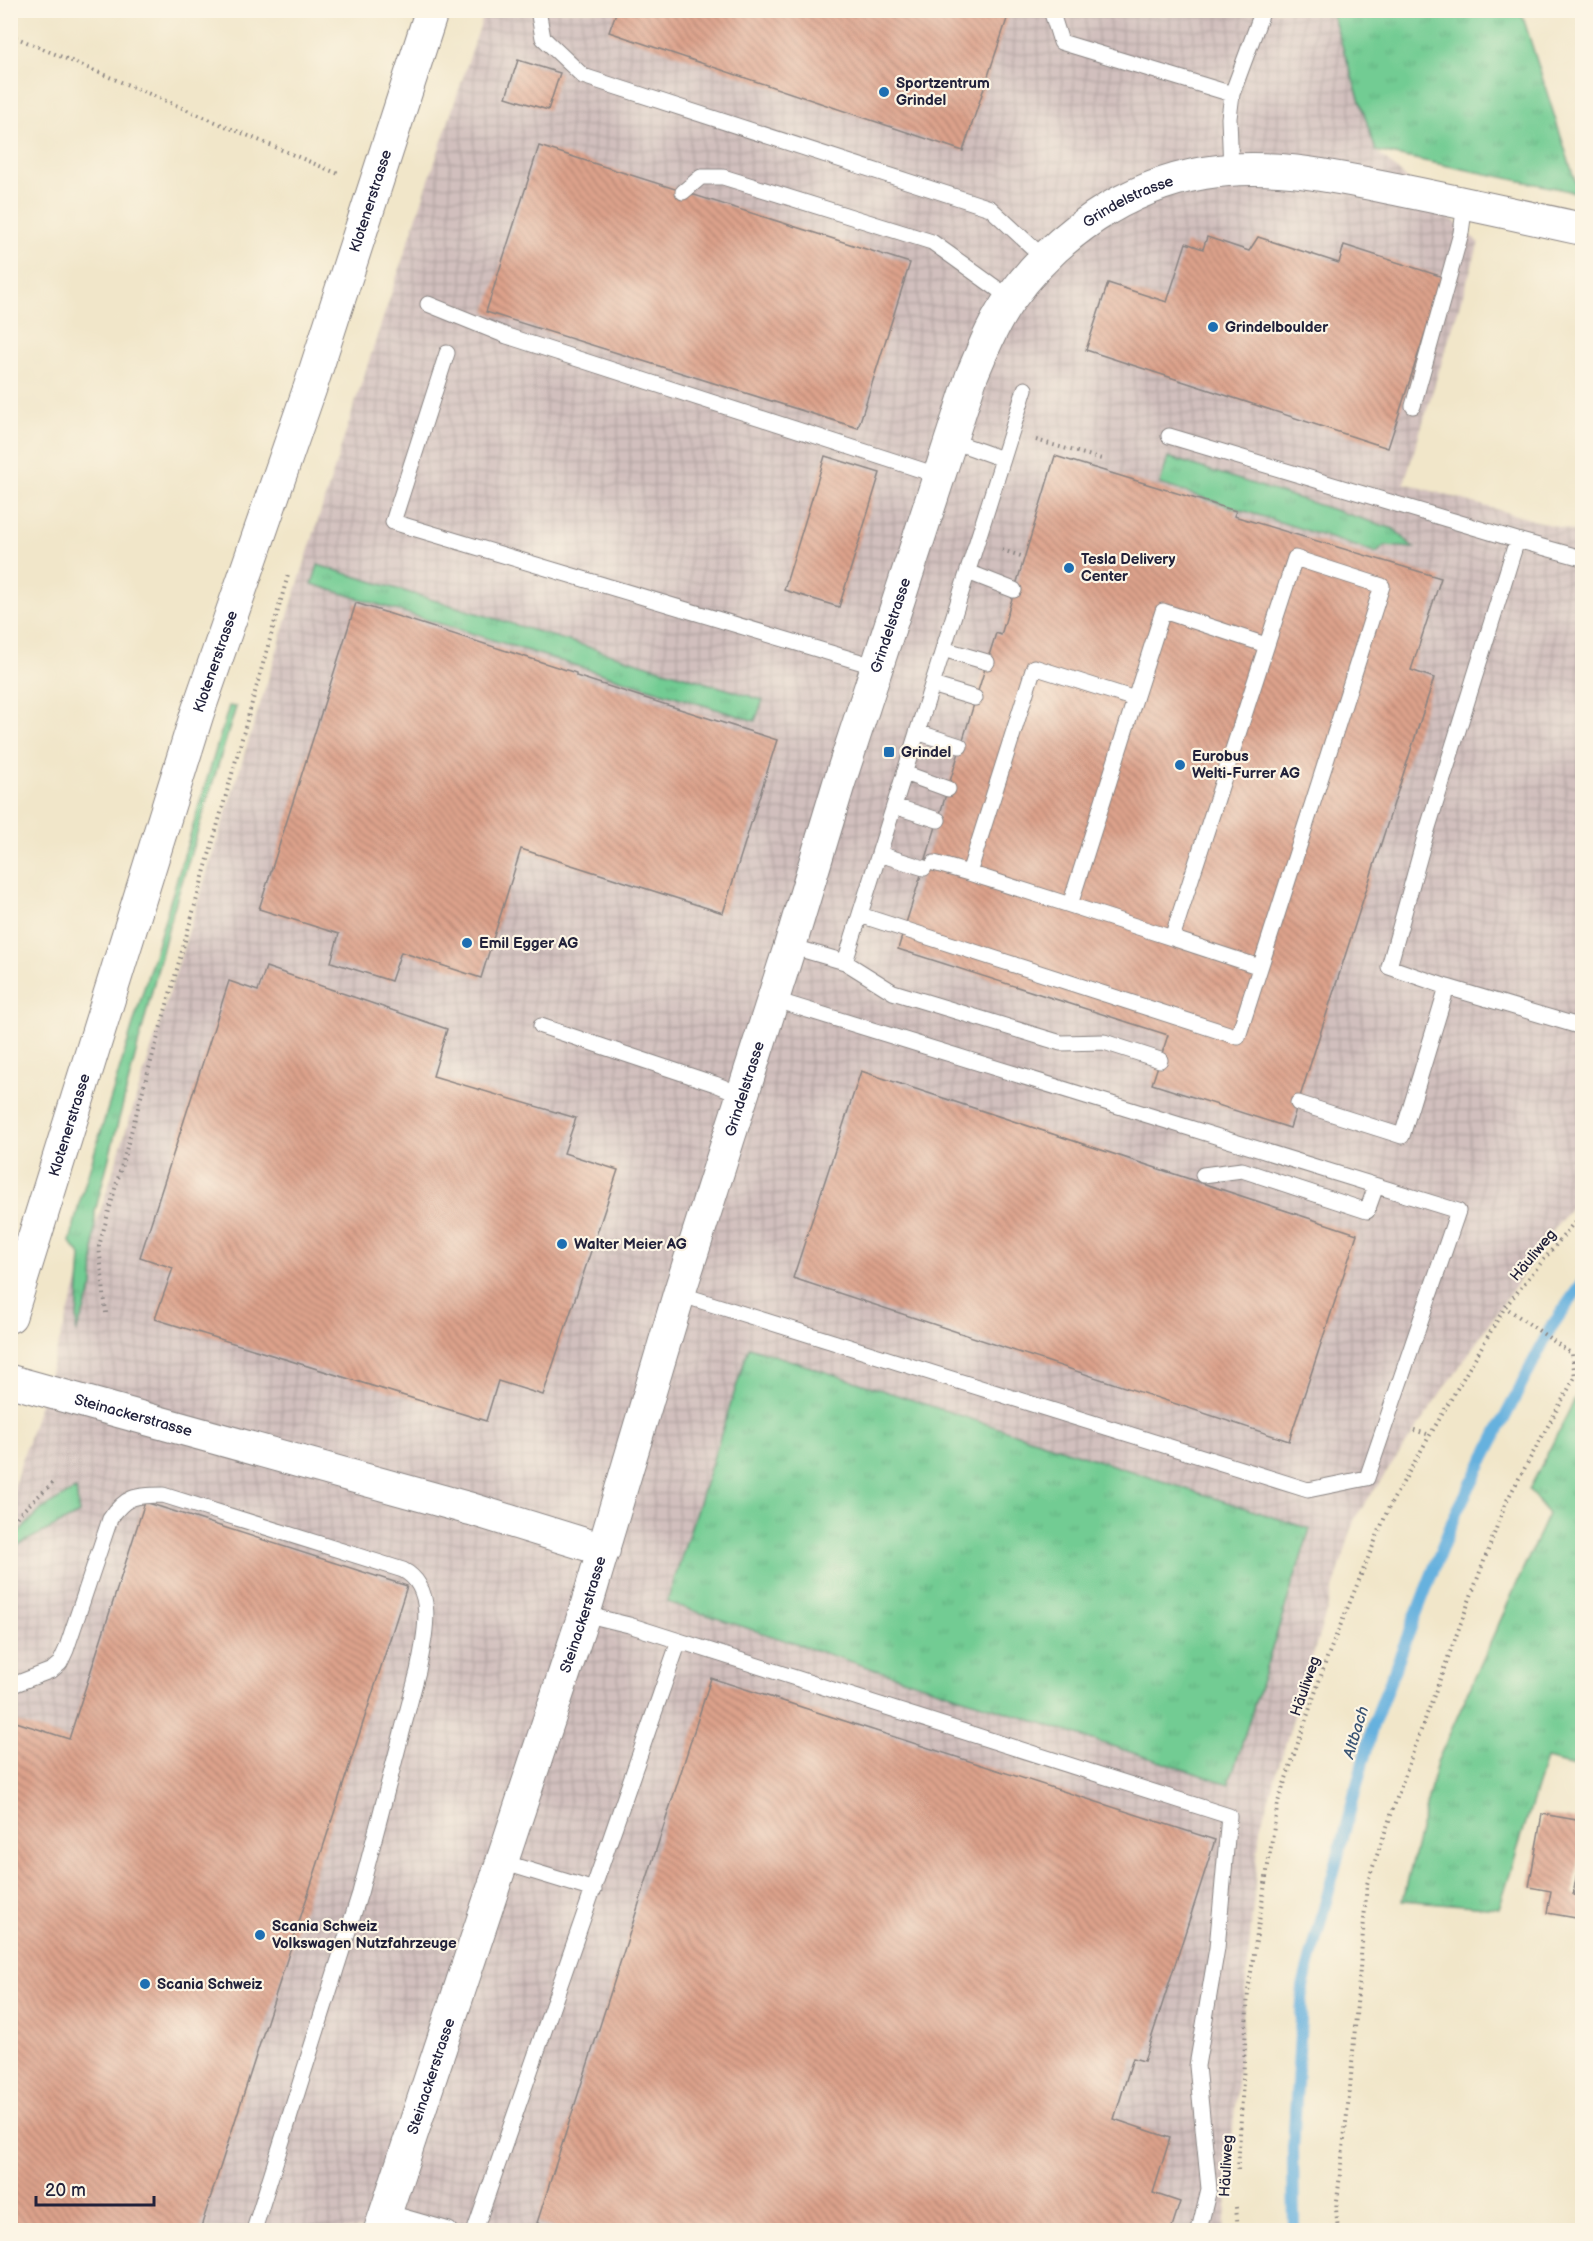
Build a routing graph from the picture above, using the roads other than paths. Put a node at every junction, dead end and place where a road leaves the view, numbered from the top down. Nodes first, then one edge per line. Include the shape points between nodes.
1 (432, 10) edge
2 (538, 10) edge
3 (1051, 10) edge
4 (1263, 10) edge
5 (1233, 94) junction
6 (1231, 170) junction
7 (683, 192) dead end
8 (1465, 203) junction
9 (1582, 229) edge
10 (1045, 259) junction
11 (1010, 298) junction
12 (428, 304) dead end
13 (447, 353) dead end
14 (1025, 389) dead end
15 (1413, 406) dead end
16 (1169, 436) dead end
17 (952, 441) junction
18 (1003, 459) junction
19 (940, 476) junction
20 (1517, 540) junction
21 (1582, 558) edge
22 (968, 572) junction
23 (1014, 590) dead end
24 (1266, 645) junction
25 (943, 649) junction
26 (987, 662) dead end
27 (877, 667) junction
28 (932, 685) junction
29 (975, 698) dead end
30 (1135, 699) junction
31 (917, 732) junction
32 (960, 746) dead end
33 (904, 773) junction
34 (948, 789) dead end
35 (894, 806) junction
36 (938, 820) dead end
37 (879, 854) junction
38 (969, 873) junction
39 (1070, 905) junction
40 (860, 915) junction
41 (1172, 938) junction
42 (790, 946) junction
43 (845, 962) junction
44 (1260, 967) junction
45 (1447, 987) junction
46 (772, 999) junction
47 (541, 1026) dead end
48 (1582, 1027) edge
49 (1160, 1060) dead end
50 (741, 1095) junction
51 (1298, 1103) dead end
52 (1203, 1175) dead end
53 (1376, 1186) junction
54 (679, 1294) junction
55 (10, 1316) edge
56 (10, 1381) edge
57 (604, 1550) junction
58 (584, 1614) junction
59 (679, 1641) junction
60 (10, 1686) edge
61 (502, 1862) junction
62 (594, 1890) junction
63 (383, 2221) edge
64 (254, 2230) edge
65 (449, 2230) edge
66 (475, 2230) edge
67 (1198, 2230) edge

1 - 55 main road, Klotenerstrasse via 310,388 197,714
2 - 10 lane via 543,38 583,76 990,208
3 - 5 lane via 1061,42
4 - 5 lane
5 - 6 lane via 1229,118
6 - 8 street, Grindelstrasse via 1332,175
6 - 10 street, Grindelstrasse via 1176,179 1118,202 1067,236
7 - 11 lane via 700,177 723,177 932,242
8 - 9 street, Grindelstrasse
8 - 15 lane via 1461,233
10 - 11 street, Grindelstrasse
11 - 17 street, Grindelstrasse via 979,357
12 - 19 lane via 507,336
13 - 27 lane via 393,522
14 - 18 lane
16 - 20 lane
17 - 18 lane
17 - 19 street, Grindelstrasse
18 - 22 lane
19 - 27 street, Grindelstrasse
20 - 21 lane
20 - 45 lane via 1428,826 1389,967
22 - 23 lane
22 - 25 lane
24 - 30 lane via 1163,611
24 - 41 lane
24 - 44 lane via 1295,558 1383,586
25 - 26 lane
25 - 28 lane
27 - 42 street, Grindelstrasse
28 - 29 lane
28 - 31 lane
30 - 38 lane via 1034,667
30 - 39 lane
31 - 32 lane
31 - 33 lane
33 - 34 lane
33 - 35 lane
35 - 36 lane
35 - 37 lane
37 - 38 lane
37 - 40 lane
38 - 39 lane
39 - 41 lane
40 - 43 lane
40 - 44 lane via 1238,1037
41 - 44 lane
42 - 43 lane
42 - 46 street, Grindelstrasse
43 - 49 lane via 893,992 1061,1043 1104,1042
45 - 48 lane
45 - 51 lane via 1402,1136
46 - 50 street, Grindelstrasse
46 - 53 lane
47 - 50 lane
50 - 54 street, Grindelstrasse
52 - 53 lane via 1242,1170 1367,1211
53 - 54 lane via 1458,1211 1367,1478 1308,1490
54 - 57 street, Grindelstrasse
56 - 57 street, Steinackerstrasse via 471,1509
57 - 58 street, Steinackerstrasse
58 - 59 lane
58 - 61 street, Steinackerstrasse
59 - 62 lane
59 - 67 lane via 1229,1816 1217,1948 1197,2066 1209,2189
60 - 64 lane via 52,1670 60,1663 110,1519 118,1506 130,1498 163,1495 403,1570 419,1582 425,1604 418,1671 360,1893
61 - 62 lane
61 - 63 street, Steinackerstrasse
62 - 66 lane
63 - 65 lane

